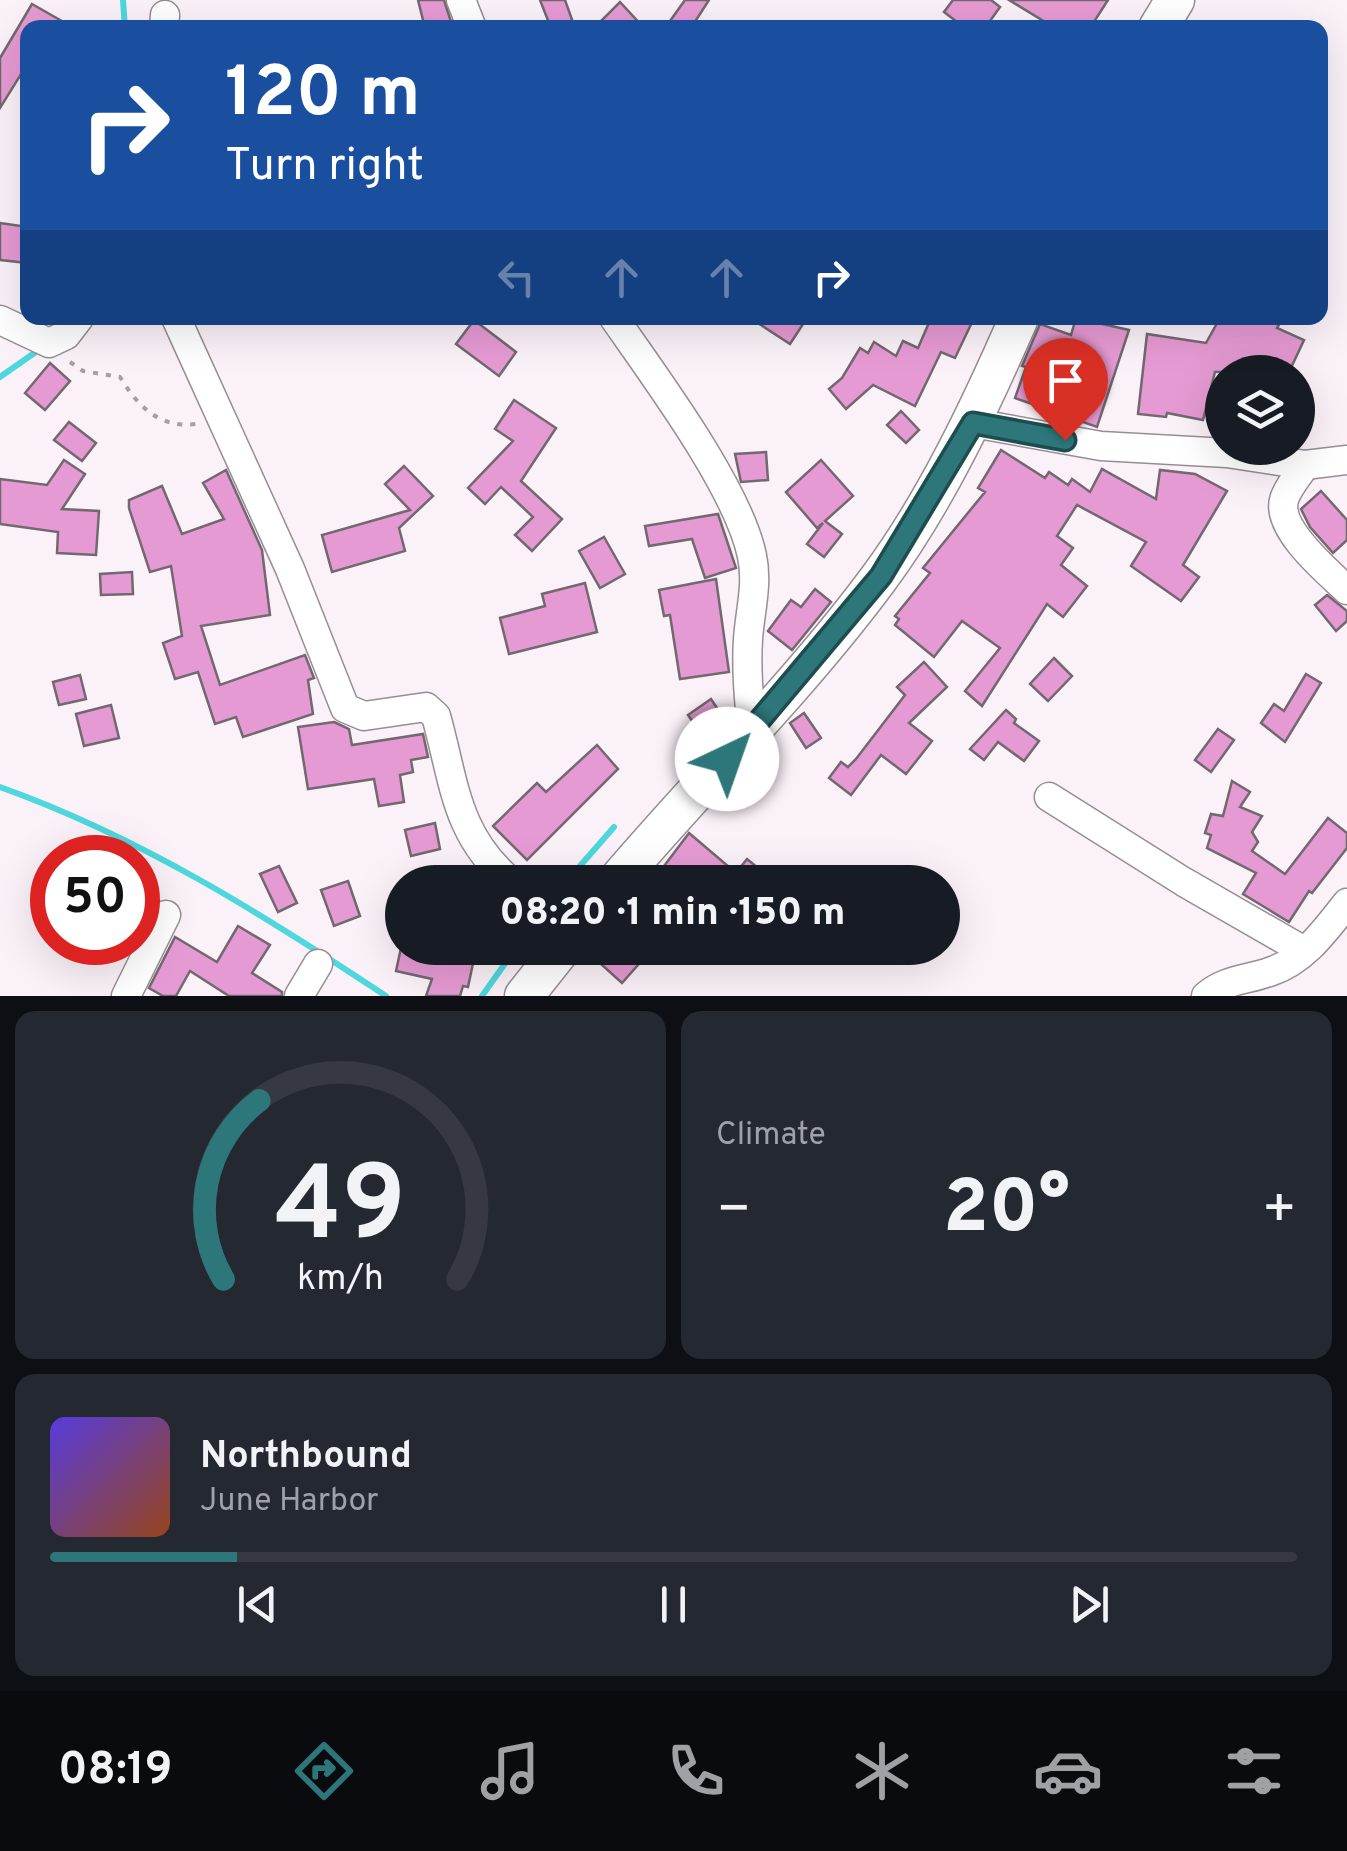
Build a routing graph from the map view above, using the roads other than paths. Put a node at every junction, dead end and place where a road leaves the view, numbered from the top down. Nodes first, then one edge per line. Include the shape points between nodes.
1 (0, 320) edge
2 (73, 325) edge
3 (179, 325) edge
4 (619, 325) edge
5 (1016, 325) edge
6 (973, 423) junction
7 (1205, 452) edge
8 (1347, 460) edge
9 (1315, 463) edge
10 (1303, 465) edge
11 (1347, 590) edge
12 (752, 731) junction
13 (1049, 797) dead end
14 (490, 865) edge
15 (631, 865) edge
16 (1347, 903) edge
17 (166, 915) dead end
18 (1304, 951) junction
19 (318, 964) dead end
20 (549, 965) edge
21 (126, 996) edge
22 (300, 996) edge
23 (524, 996) edge
24 (1206, 996) edge

1 - 2 street via 49,344
3 - 14 street via 345,708 364,716 426,708 436,716 471,840
4 - 12 street via 742,522 755,591 747,686
5 - 6 main road
6 - 7 street via 1101,446
6 - 12 main road via 881,576
8 - 9 street
10 - 11 street via 1283,501 1286,514 1311,556
12 - 15 main road
13 - 18 street
16 - 18 street
17 - 21 street
18 - 24 street via 1276,970 1231,981
19 - 22 street
20 - 23 main road

